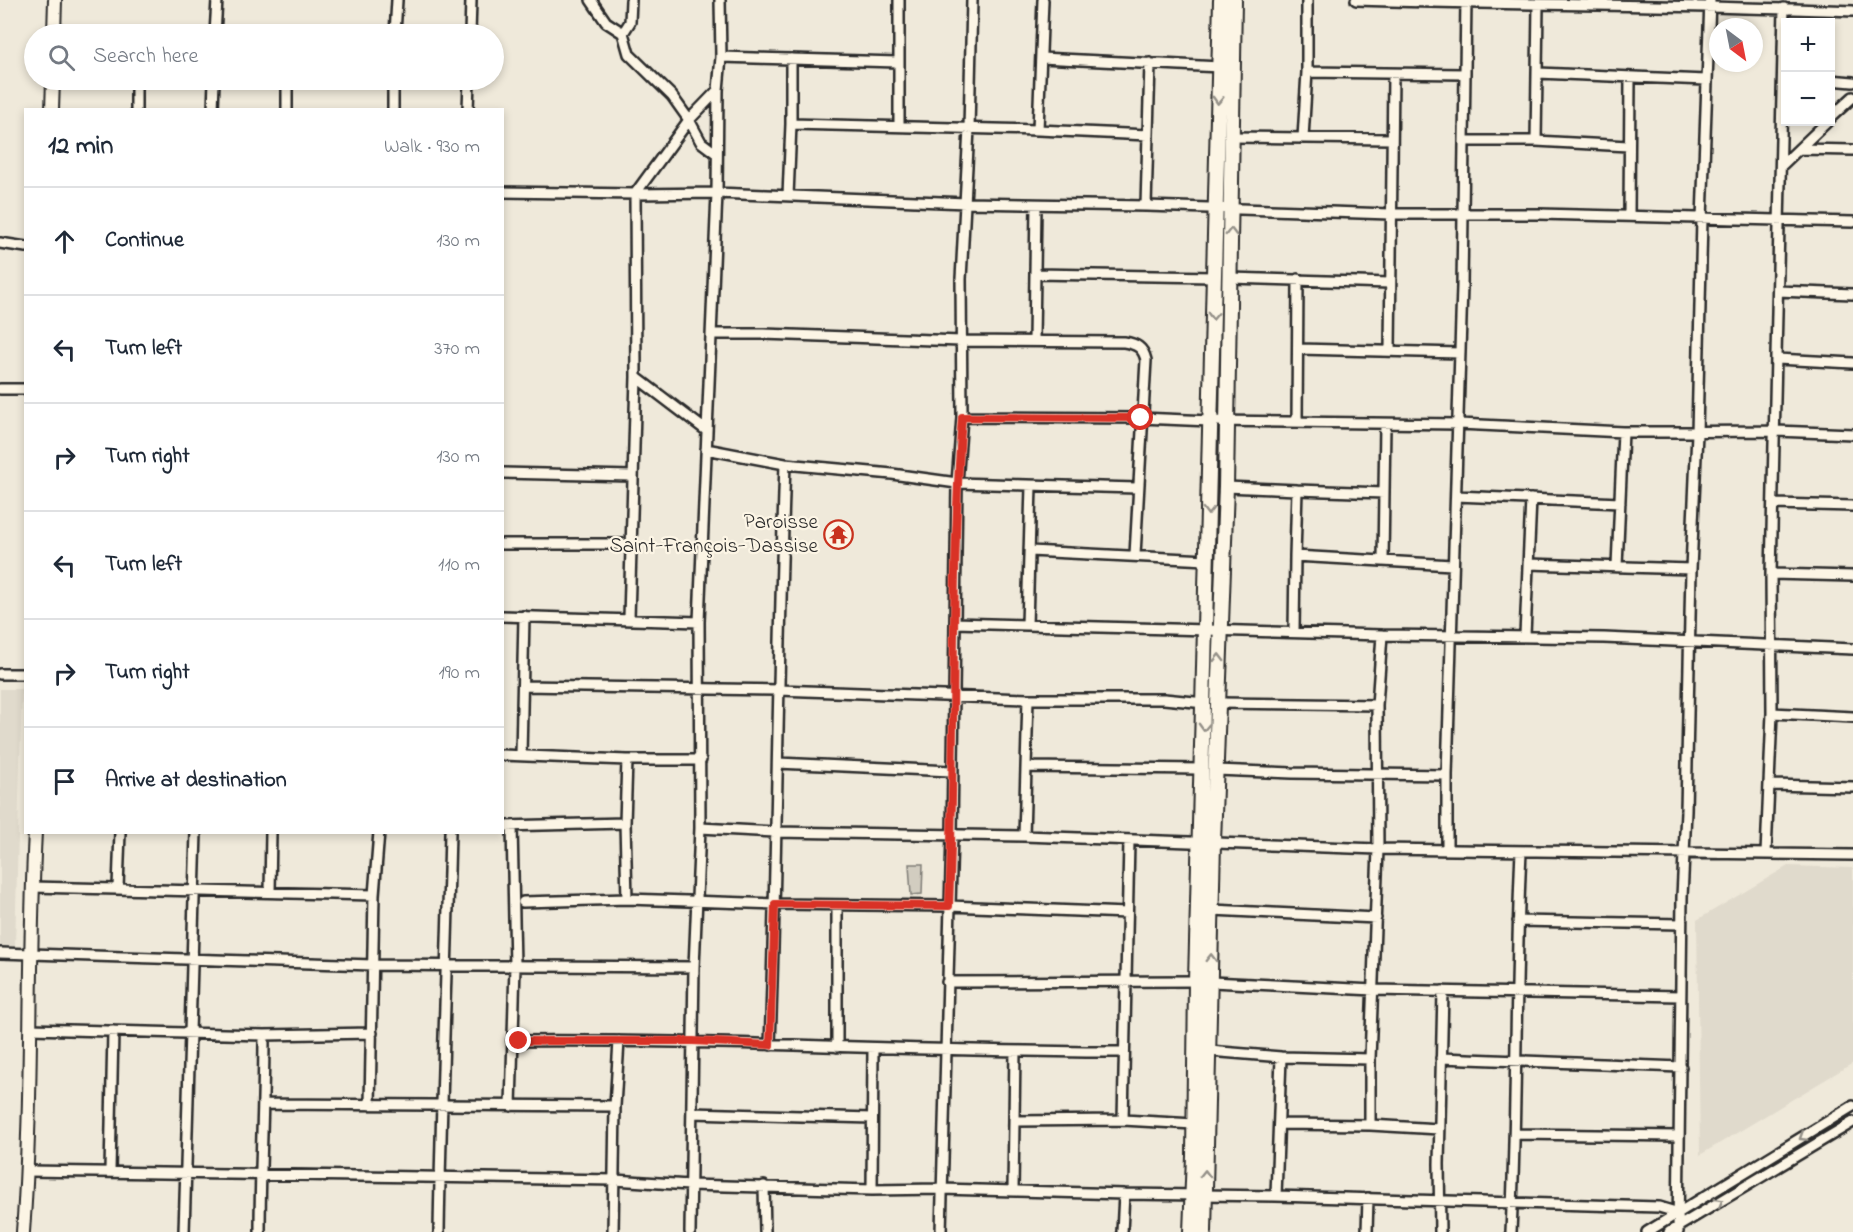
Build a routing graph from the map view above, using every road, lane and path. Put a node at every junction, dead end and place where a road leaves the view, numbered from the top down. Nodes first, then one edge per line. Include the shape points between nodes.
1 (55, 0) edge
2 (218, 0) edge
3 (397, 0) edge
4 (471, 0) edge
5 (591, 0) edge
6 (631, 0) edge
7 (720, 0) edge
8 (900, 0) edge
9 (972, 0) edge
10 (1043, 0) edge
11 (1221, 0) edge
12 (1234, 0) edge
13 (1307, 0) edge
14 (1356, 0) edge
15 (1466, 2) edge
16 (1710, 3) edge
17 (1538, 5) junction
18 (1784, 8) junction
19 (1853, 11) edge
20 (54, 24) edge
21 (216, 24) edge
22 (396, 24) edge
23 (470, 24) edge
24 (623, 33) junction
25 (721, 57) junction
26 (1041, 58) junction
27 (791, 59) junction
28 (898, 62) junction
29 (1150, 63) junction
30 (1220, 67) junction
31 (1307, 72) junction
32 (1785, 72) edge
33 (1538, 73) junction
34 (1393, 74) junction
35 (1464, 74) junction
36 (1630, 78) junction
37 (1706, 80) junction
38 (1835, 80) edge
39 (1853, 82) edge
40 (52, 90) edge
41 (136, 90) edge
42 (214, 90) edge
43 (287, 90) edge
44 (393, 90) edge
45 (469, 90) edge
46 (718, 90) junction
47 (1853, 97) edge
48 (52, 108) edge
49 (136, 108) edge
50 (213, 108) edge
51 (287, 108) edge
52 (393, 108) edge
53 (468, 108) edge
54 (1835, 113) edge
55 (689, 120) junction
56 (791, 124) junction
57 (899, 126) junction
58 (1783, 126) edge
59 (1823, 126) edge
60 (969, 129) junction
61 (1038, 130) junction
62 (1148, 135) junction
63 (1232, 137) junction
64 (1303, 138) junction
65 (1392, 139) junction
66 (1465, 141) junction
67 (1536, 141) junction
68 (1628, 146) junction
69 (1799, 148) junction
70 (1853, 150) edge
71 (717, 154) junction
72 (1781, 166) junction
73 (504, 192) edge
74 (717, 193) junction
75 (635, 194) junction
76 (788, 196) junction
77 (966, 203) junction
78 (1036, 205) junction
79 (1146, 206) junction
80 (1215, 208) junction
81 (1232, 208) junction
82 (1463, 213) junction
83 (1390, 214) junction
84 (1629, 216) junction
85 (1702, 219) junction
86 (1778, 222) junction
87 (1853, 222) edge
88 (0, 243) edge
89 (24, 247) edge
90 (1035, 274) junction
91 (1214, 277) junction
92 (1230, 278) junction
93 (1298, 279) junction
94 (1389, 284) junction
95 (1778, 291) junction
96 (1853, 294) edge
97 (711, 334) junction
98 (1034, 340) junction
99 (961, 341) junction
100 (1299, 349) junction
101 (1390, 350) junction
102 (1460, 353) junction
103 (1777, 359) junction
104 (1853, 363) edge
105 (636, 377) junction
106 (0, 389) edge
107 (24, 389) edge
108 (962, 417) junction
109 (1141, 418) junction
110 (1210, 421) junction
111 (1227, 421) junction
112 (1297, 421) junction
113 (1385, 424) junction
114 (1459, 424) junction
115 (707, 431) junction
116 (1776, 431) junction
117 (1623, 432) junction
118 (1697, 433) junction
119 (1853, 434) edge
120 (706, 449) junction
121 (785, 464) junction
122 (504, 473) edge
123 (632, 476) junction
124 (957, 483) junction
125 (1031, 486) junction
126 (1226, 487) junction
127 (1137, 488) junction
128 (1297, 490) junction
129 (1384, 493) junction
130 (1456, 496) junction
131 (1530, 499) junction
132 (1620, 503) junction
133 (1774, 504) junction
134 (1853, 506) edge
135 (504, 544) edge
136 (630, 544) junction
137 (1030, 551) junction
138 (1135, 555) junction
139 (1295, 556) junction
140 (1383, 560) junction
141 (1207, 561) junction
142 (1528, 564) junction
143 (1452, 565) junction
144 (1617, 566) junction
145 (1691, 569) junction
146 (1772, 574) junction
147 (1853, 576) edge
148 (504, 616) edge
149 (524, 616) junction
150 (629, 618) junction
151 (699, 622) junction
152 (955, 623) junction
153 (1027, 625) junction
154 (1205, 630) junction
155 (1220, 630) junction
156 (1294, 631) junction
157 (1382, 635) junction
158 (1451, 635) junction
159 (1524, 635) junction
160 (1690, 642) junction
161 (1772, 646) junction
162 (1853, 649) edge
163 (0, 674) edge
164 (24, 674) edge
165 (523, 686) junction
166 (700, 690) junction
167 (779, 690) junction
168 (952, 697) junction
169 (1028, 699) junction
170 (1211, 703) junction
171 (1377, 705) junction
172 (1772, 713) junction
173 (1853, 717) edge
174 (504, 755) edge
175 (520, 755) junction
176 (627, 760) junction
177 (700, 760) junction
178 (778, 763) junction
179 (1026, 767) junction
180 (1209, 769) junction
181 (951, 771) junction
182 (1377, 774) junction
183 (1447, 774) junction
184 (1770, 785) junction
185 (1853, 787) edge
186 (625, 823) junction
187 (507, 826) edge
188 (700, 828) junction
189 (775, 832) junction
190 (35, 834) edge
191 (120, 834) edge
192 (196, 834) edge
193 (271, 834) edge
194 (379, 834) edge
195 (450, 834) edge
196 (952, 834) junction
197 (1024, 836) junction
198 (1130, 841) junction
199 (1206, 842) junction
200 (1377, 849) junction
201 (1447, 849) junction
202 (1521, 851) junction
203 (1684, 852) junction
204 (1766, 854) junction
205 (1853, 855) edge
206 (32, 888) junction
207 (118, 888) junction
208 (194, 891) junction
209 (270, 892) junction
210 (374, 895) junction
211 (627, 899) junction
212 (696, 901) junction
213 (523, 902) dead end
214 (775, 904) junction
215 (837, 905) junction
216 (949, 906) junction
217 (1212, 910) junction
218 (1127, 913) junction
219 (1376, 918) junction
220 (1518, 921) junction
221 (1681, 924) junction
222 (0, 953) edge
223 (30, 953) junction
224 (191, 959) junction
225 (373, 965) junction
226 (447, 966) junction
227 (515, 966) junction
228 (694, 967) junction
229 (1127, 981) junction
230 (1196, 981) junction
231 (947, 982) junction
232 (1211, 982) junction
233 (1374, 990) junction
234 (1443, 991) junction
235 (1515, 992) junction
236 (1680, 996) junction
237 (30, 1029) junction
238 (113, 1031) junction
239 (190, 1033) junction
240 (372, 1033) junction
241 (264, 1035) junction
242 (512, 1041) junction
243 (620, 1041) junction
244 (693, 1041) junction
245 (770, 1045) junction
246 (837, 1047) junction
247 (873, 1048) junction
248 (945, 1050) junction
249 (1209, 1051) junction
250 (1015, 1052) junction
251 (1124, 1052) junction
252 (1281, 1057) junction
253 (1441, 1058) junction
254 (1370, 1059) junction
255 (1515, 1062) junction
256 (1680, 1067) junction
257 (264, 1104) junction
258 (370, 1105) junction
259 (441, 1106) junction
260 (511, 1106) junction
261 (615, 1106) junction
262 (1853, 1106) edge
263 (692, 1113) junction
264 (872, 1118) junction
265 (1015, 1120) junction
266 (1123, 1120) junction
267 (1853, 1122) edge
268 (1194, 1124) junction
269 (1280, 1124) junction
270 (1370, 1125) junction
271 (1439, 1129) junction
272 (1515, 1134) junction
273 (1678, 1136) junction
274 (28, 1171) junction
275 (110, 1172) junction
276 (185, 1172) junction
277 (260, 1174) junction
278 (440, 1178) junction
279 (615, 1180) junction
280 (689, 1185) junction
281 (764, 1186) junction
282 (941, 1189) junction
283 (872, 1190) junction
284 (1013, 1190) junction
285 (1124, 1194) junction
286 (1199, 1196) junction
287 (1276, 1196) junction
288 (1368, 1198) junction
289 (1440, 1200) junction
290 (1513, 1203) junction
291 (1679, 1213) junction
292 (1678, 1229) edge
293 (23, 1232) edge
294 (184, 1232) edge
295 (260, 1232) edge
296 (439, 1232) edge
297 (613, 1232) edge
298 (690, 1232) edge
299 (765, 1232) edge
300 (941, 1232) edge
301 (1122, 1232) edge
302 (1191, 1232) edge
303 (1204, 1232) edge
304 (1366, 1232) edge
305 (1440, 1232) edge
306 (1512, 1232) edge
307 (1647, 1232) edge
308 (1669, 1232) edge

1 - 20 street
2 - 21 street
3 - 22 street
4 - 23 street
5 - 24 street via 606,22
6 - 24 street via 630,22
7 - 25 street
8 - 28 street
9 - 60 street
10 - 26 street
11 - 30 main road
12 - 63 main road
13 - 31 street
14 - 15 street
15 - 17 street
15 - 35 street
16 - 17 street
16 - 18 street
16 - 37 street
17 - 33 street
18 - 19 street
18 - 32 street
24 - 55 street via 629,54 672,96
25 - 27 street
25 - 46 street
26 - 29 street
26 - 61 street
27 - 28 street
27 - 56 street
28 - 57 street
29 - 30 street
29 - 62 street
30 -> 80 main road
31 - 34 street
31 - 64 street
33 - 36 street
33 - 67 street
34 - 35 street
34 - 65 street
35 - 66 street
36 - 37 street
36 - 68 street
37 - 85 street
38 - 39 street
40 - 48 street
41 - 49 street
42 - 50 street
43 - 51 street
44 - 52 street
45 - 53 street
46 - 55 street
46 - 71 street
47 - 54 street
55 - 71 street via 701,142
55 - 75 street
56 - 57 street
56 - 76 street
57 - 60 street
58 - 72 street
59 - 69 street
60 - 61 street
60 - 77 street
61 - 62 street
62 - 79 street
63 - 64 street
63 - 81 main road
64 - 65 street
65 - 83 street
66 - 67 street
66 - 82 street
67 - 68 street
68 - 84 street
69 - 70 street
69 - 72 street
71 - 74 street
72 - 86 street
73 - 75 street
74 - 75 street
74 - 76 street
74 - 97 street
75 - 105 street
76 - 77 street
77 - 78 street
77 - 99 street
78 - 79 street
78 - 90 street
79 - 80 street
80 - 81 street
80 - 91 main road
81 - 83 street
92 -> 81 main road
82 - 83 street
82 - 84 street
82 - 102 street
83 - 94 street
84 - 85 street
85 - 86 street
85 - 118 street
86 - 87 street
86 - 95 street
88 - 89 street
90 - 91 street
90 - 98 street
91 -> 110 main road
92 - 93 street
92 - 111 main road
93 - 94 street
93 - 100 street
94 - 101 street
95 - 96 street
95 - 103 street
97 - 99 street
97 - 115 street
98 - 99 street
98 - 109 street via 1124,342 1140,348 1146,360
99 - 108 street
100 - 101 street
100 - 112 street
101 - 102 street
102 - 114 street
103 - 104 street
103 - 116 street
105 - 115 street
105 - 123 street
106 - 107 street
108 - 109 street
108 - 124 street
109 - 110 street
109 - 127 street
110 - 111 street
110 -> 141 main road
111 - 112 street
111 - 126 main road
112 - 113 street
113 - 114 street
113 - 129 street
114 - 117 street
114 - 130 street
115 - 120 street
116 - 118 street
116 - 119 street
116 - 133 street
117 - 118 street
117 - 132 street
118 - 145 street
120 - 121 street
120 - 151 street
121 - 124 street
121 - 167 street
122 - 123 street
123 - 136 street
124 - 125 street
124 - 152 street
125 - 127 street
125 - 137 street
126 - 128 street
126 - 155 main road
127 - 138 street
128 - 129 street
128 - 139 street
129 - 140 street
130 - 131 street
130 - 143 street
131 - 132 street
131 - 142 street
132 - 144 street
133 - 134 street
133 - 146 street
135 - 136 street
136 - 150 street
137 - 138 street
137 - 153 street
138 - 141 street
139 - 140 street
139 - 156 street
140 - 143 street
141 - 154 main road
142 - 144 street
142 - 159 street
143 - 158 street
144 - 145 street
145 - 160 street
146 - 147 street
146 - 161 street
148 - 149 street
149 - 150 street
149 - 165 street
150 - 151 street
151 - 166 street
152 - 153 street
152 - 168 street
153 - 154 street
154 - 155 street
154 - 170 main road
155 - 156 street
170 -> 155 main road
156 - 157 street
157 - 158 street
157 - 171 street
158 - 159 street
158 - 183 street
159 - 160 street
160 - 161 street
160 - 203 street
161 - 162 street
161 - 172 street
163 - 164 street
165 - 166 street
165 - 175 street
166 - 167 street
166 - 177 street
167 - 168 street
167 - 178 street
168 - 169 street
168 - 181 street
169 - 170 street
169 - 179 street
170 - 171 street
170 - 180 main road
171 - 182 street
172 - 173 street
172 - 184 street
174 - 175 street
175 - 176 street
176 - 177 street
176 - 186 street
177 - 188 street
178 - 181 street
178 - 189 street
179 - 180 street
179 - 197 street
180 - 182 street
180 - 199 main road
181 - 196 street
182 - 183 street
182 - 200 street
183 - 201 street
184 - 185 street
184 - 204 street
186 - 187 street
186 - 211 street
187 - 227 street
188 - 189 street
188 - 212 street
189 - 196 street
189 - 214 street
190 - 206 street
191 - 207 street
192 - 208 street
193 - 209 street
194 - 210 street
195 - 226 street
196 - 197 street
196 - 216 street
197 - 198 street
198 - 199 street
198 - 218 street
199 - 200 street
199 - 217 main road
199 - 230 main road
200 - 201 street
200 - 219 street
201 - 202 street
202 - 203 street
202 - 220 street
203 - 204 street
203 - 221 street
204 - 205 street
206 - 207 street
206 - 223 street
207 - 208 street
208 - 209 street
208 - 224 street
209 - 210 street
210 - 225 street
211 - 212 street
211 - 213 street
212 - 214 street
212 - 228 street
214 - 215 street
214 - 245 street
215 - 216 street
215 - 246 street
216 - 218 street
216 - 231 street
217 - 219 street
232 -> 217 main road
218 - 229 street
219 - 233 street
220 - 221 street
220 - 235 street
221 - 236 street
222 - 223 street
223 - 224 street
223 - 237 street
224 - 225 street
224 - 239 street
225 - 226 street
225 - 240 street
226 - 227 street
226 - 259 street
227 - 228 street
227 - 242 street
228 - 244 street
229 - 230 street
229 - 231 street
229 - 251 street
230 - 268 main road
231 - 248 street
232 - 233 street
232 - 249 main road
233 - 234 street
233 - 254 street
234 - 235 street
234 - 253 street
235 - 236 street
235 - 255 street
236 - 256 street
237 - 238 street
237 - 274 street
238 - 239 street
238 - 275 street
239 - 241 street
239 - 276 street
240 - 241 street
240 - 258 street
241 - 257 street
242 - 243 street
242 - 260 street
243 - 244 street
243 - 261 street
244 - 245 street
244 - 263 street
245 - 246 street
246 - 247 street
247 - 248 street
247 - 264 street
248 - 250 street
248 - 282 street
249 - 252 street
286 -> 249 main road
250 - 251 street
250 - 265 street
251 - 266 street
252 - 254 street
252 - 269 street
253 - 255 street
253 - 271 street
254 - 270 street
255 - 256 street
255 - 272 street
256 - 273 street
257 - 258 street
257 - 277 street
258 - 259 street
259 - 260 street
259 - 278 street
260 - 261 street
261 - 279 street
262 -> 291 street
263 - 264 street
263 - 280 street
264 - 283 street
265 - 266 street
265 - 284 street
266 - 268 street
292 -> 267 street
268 - 286 main road
269 - 270 street
269 - 287 street
270 - 271 street
271 - 289 street
272 - 273 street
272 - 290 street
273 - 291 street
274 - 275 street
274 - 293 street
275 - 276 street
276 - 277 street
276 - 294 street
277 - 278 street
277 - 295 street
278 - 279 street
278 - 296 street
279 - 280 street
279 - 297 street
280 - 281 street
280 - 298 street
281 - 283 street
281 - 299 street
282 - 283 street
282 - 284 street
282 - 300 street
284 - 285 street
285 - 286 street
285 - 301 street
286 - 287 street
286 - 302 main road
286 - 303 main road
287 - 288 street
288 - 289 street
288 - 304 street
289 - 290 street
289 - 305 street
290 - 291 street via 1659,1207
290 - 306 street
291 - 292 street
291 - 307 street
292 - 308 street

